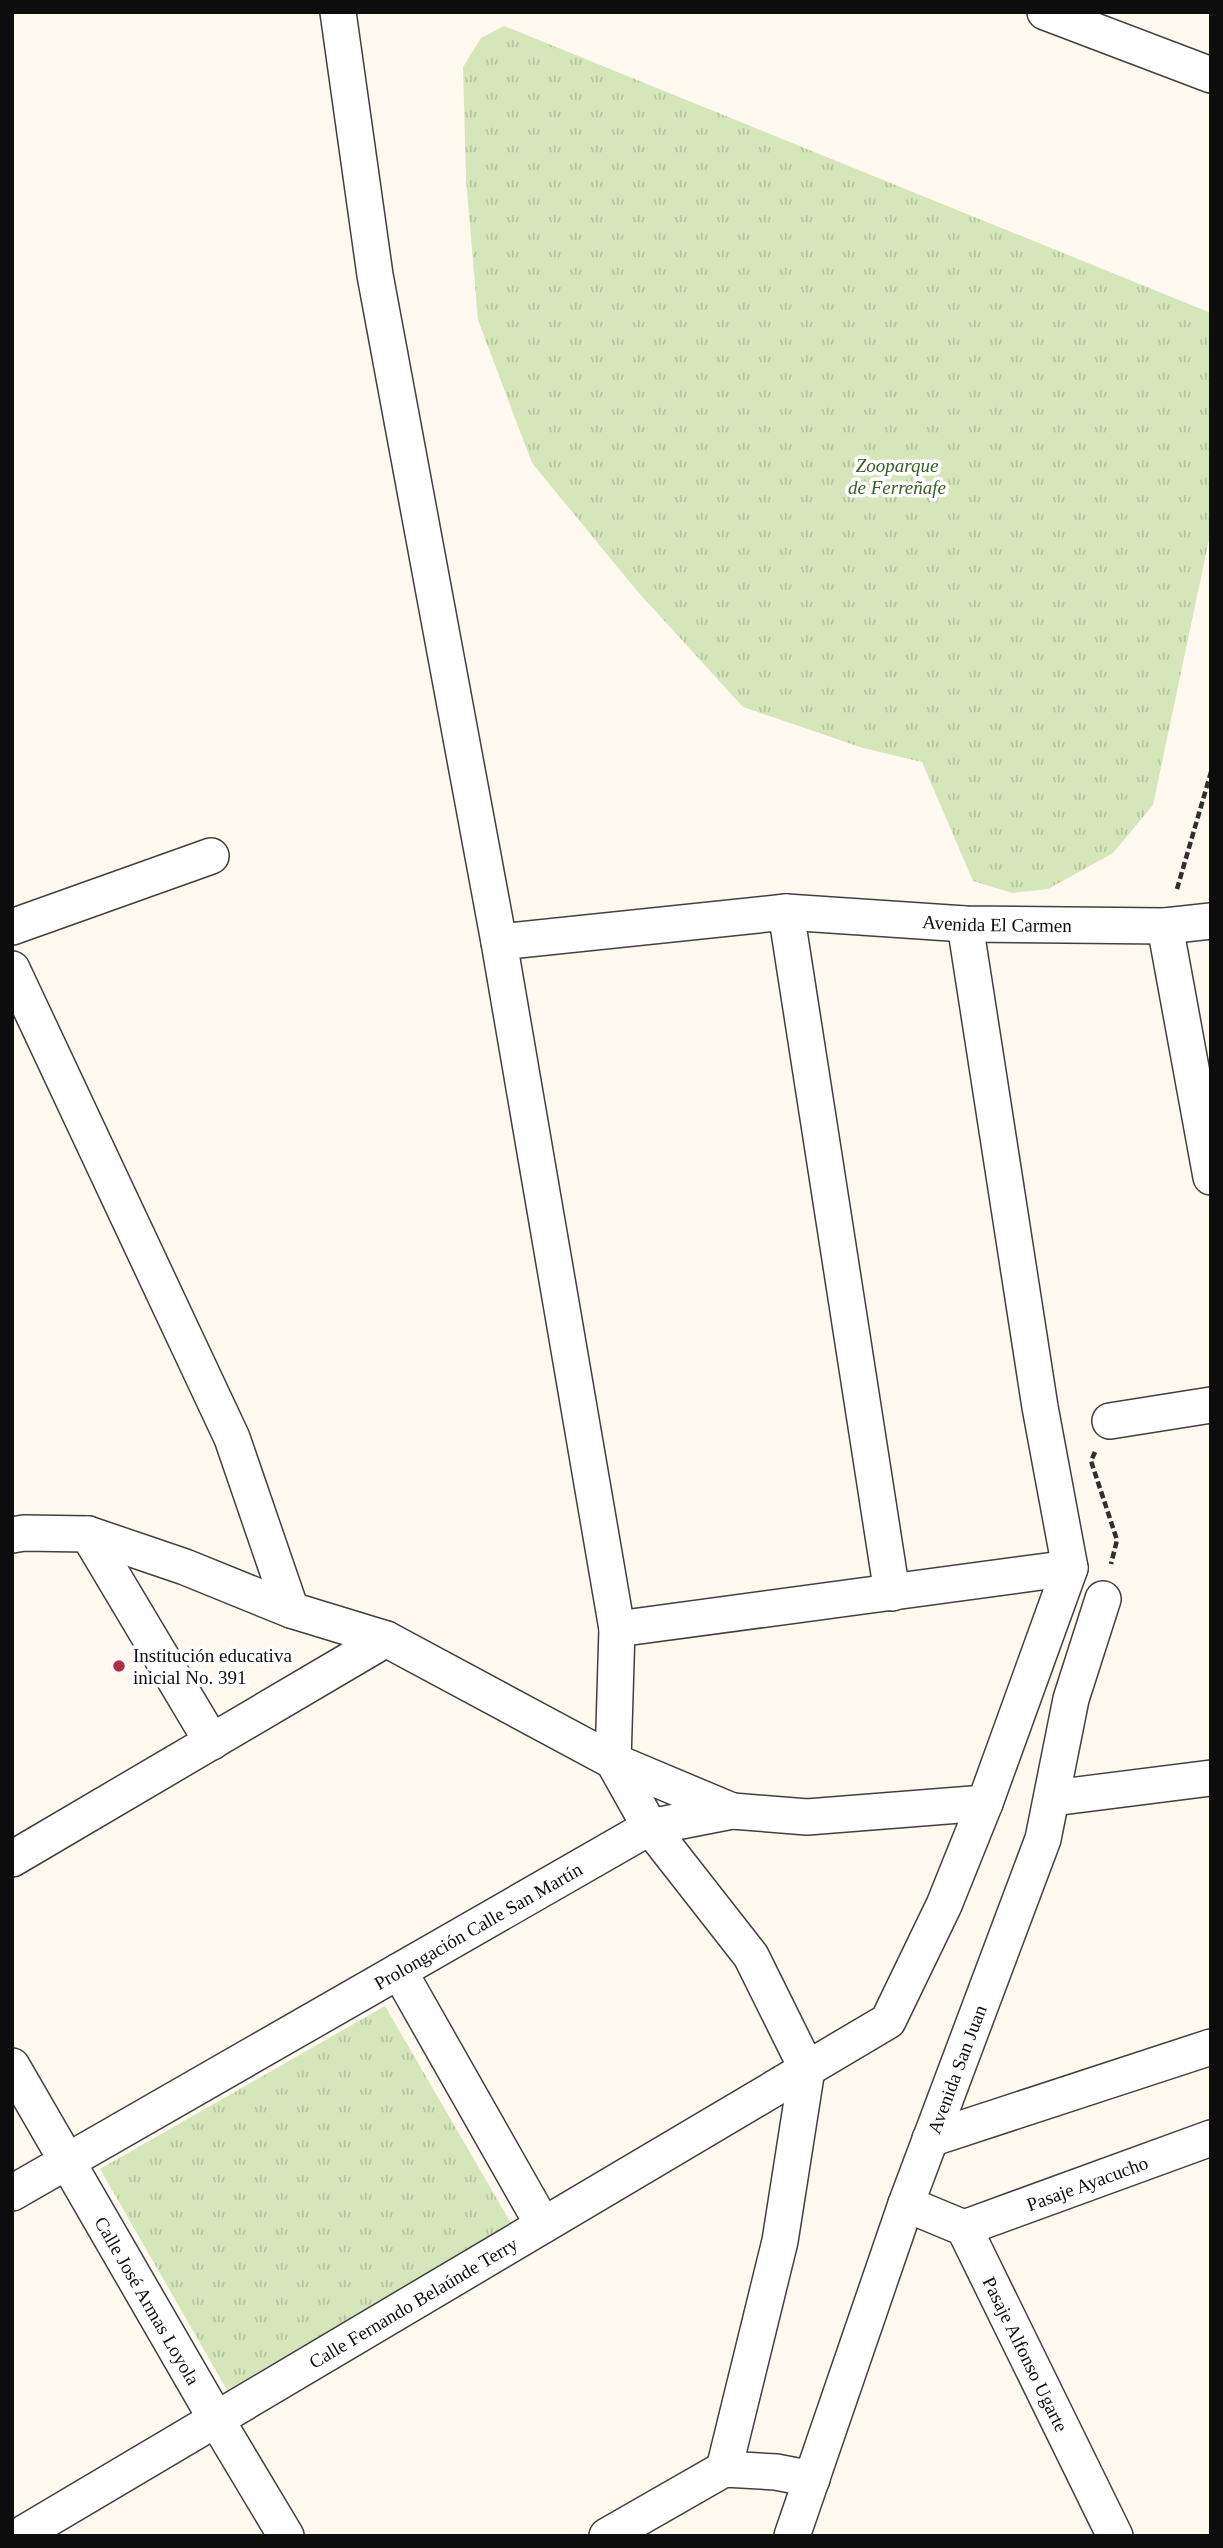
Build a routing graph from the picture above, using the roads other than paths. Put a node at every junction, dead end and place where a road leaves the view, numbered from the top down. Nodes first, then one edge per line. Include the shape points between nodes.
1 (338, 12) edge
2 (1045, 12) edge
3 (1211, 75) edge
4 (211, 856) dead end
5 (786, 912) junction
6 (1211, 921) edge
7 (965, 924) junction
8 (1166, 926) junction
9 (12, 927) edge
10 (499, 942) junction
11 (12, 969) edge
12 (1211, 1177) edge
13 (1211, 1405) edge
14 (1110, 1420) road end
15 (88, 1534) junction
16 (12, 1535) edge
17 (1070, 1568) junction
18 (892, 1593) junction
19 (1103, 1599) road end
20 (290, 1610) junction
21 (617, 1629) junction
22 (386, 1639) junction
23 (212, 1742) junction
24 (613, 1761) junction
25 (1211, 1778) edge
26 (1053, 1798) junction
27 (985, 1803) junction
28 (732, 1811) junction
29 (650, 1827) junction
30 (12, 1859) edge
31 (399, 1971) junction
32 (1211, 2047) edge
33 (12, 2066) edge
34 (807, 2069) junction
35 (1211, 2138) edge
36 (930, 2139) junction
37 (68, 2161) junction
38 (12, 2193) edge
39 (905, 2204) junction
40 (542, 2225) junction
41 (964, 2228) junction
42 (216, 2419) junction
43 (728, 2470) junction
44 (811, 2479) junction
45 (19, 2536) edge
46 (286, 2536) edge
47 (607, 2536) edge
48 (792, 2536) edge
49 (1115, 2536) edge

1 - 10 street via 375,275
2 - 3 street
4 - 9 street
5 - 7 street, Avenida El Carmen
5 - 10 street, Avenida El Carmen
5 - 18 street
6 - 8 street, Avenida El Carmen
7 - 8 street, Avenida El Carmen
7 - 17 street via 1040,1407
8 - 12 street
10 - 21 street
11 - 20 street via 232,1438
13 - 14 street
15 - 16 street
15 - 20 street
15 - 23 street
17 - 18 street
17 - 27 street, Calle Fernando Belaúnde Terry
18 - 21 street
19 - 26 street, Avenida San Juan via 1071,1699
20 - 22 street
21 - 24 street
22 - 23 street
22 - 24 street
23 - 30 street
24 - 28 street
24 - 29 street
25 - 26 street
26 - 36 street, Avenida San Juan via 1043,1839
27 - 28 street, Prolongación Calle San Martín via 807,1817
27 - 34 street, Calle Fernando Belaúnde Terry via 944,1905 888,2021
28 - 29 street, Prolongación Calle San Martín
29 - 31 street, Prolongación Calle San Martín
29 - 34 street via 751,1956
31 - 37 street, Prolongación Calle San Martín
31 - 40 street
32 - 36 street
33 - 37 street, Calle José Armas Loyola
34 - 40 street, Calle Fernando Belaúnde Terry
34 - 43 street via 780,2241
35 - 41 street, Pasaje Ayacucho
36 - 39 street, Avenida San Juan
37 - 38 street, Prolongación Calle San Martín
37 - 42 street, Calle José Armas Loyola
39 - 41 street
39 - 44 street, Avenida San Juan
40 - 42 street, Calle Fernando Belaúnde Terry
41 - 49 street, Pasaje Alfonso Ugarte
42 - 45 street, Calle Fernando Belaúnde Terry
42 - 46 street, Calle José Armas Loyola
43 - 44 street
43 - 47 street
44 - 48 street, Avenida San Juan

